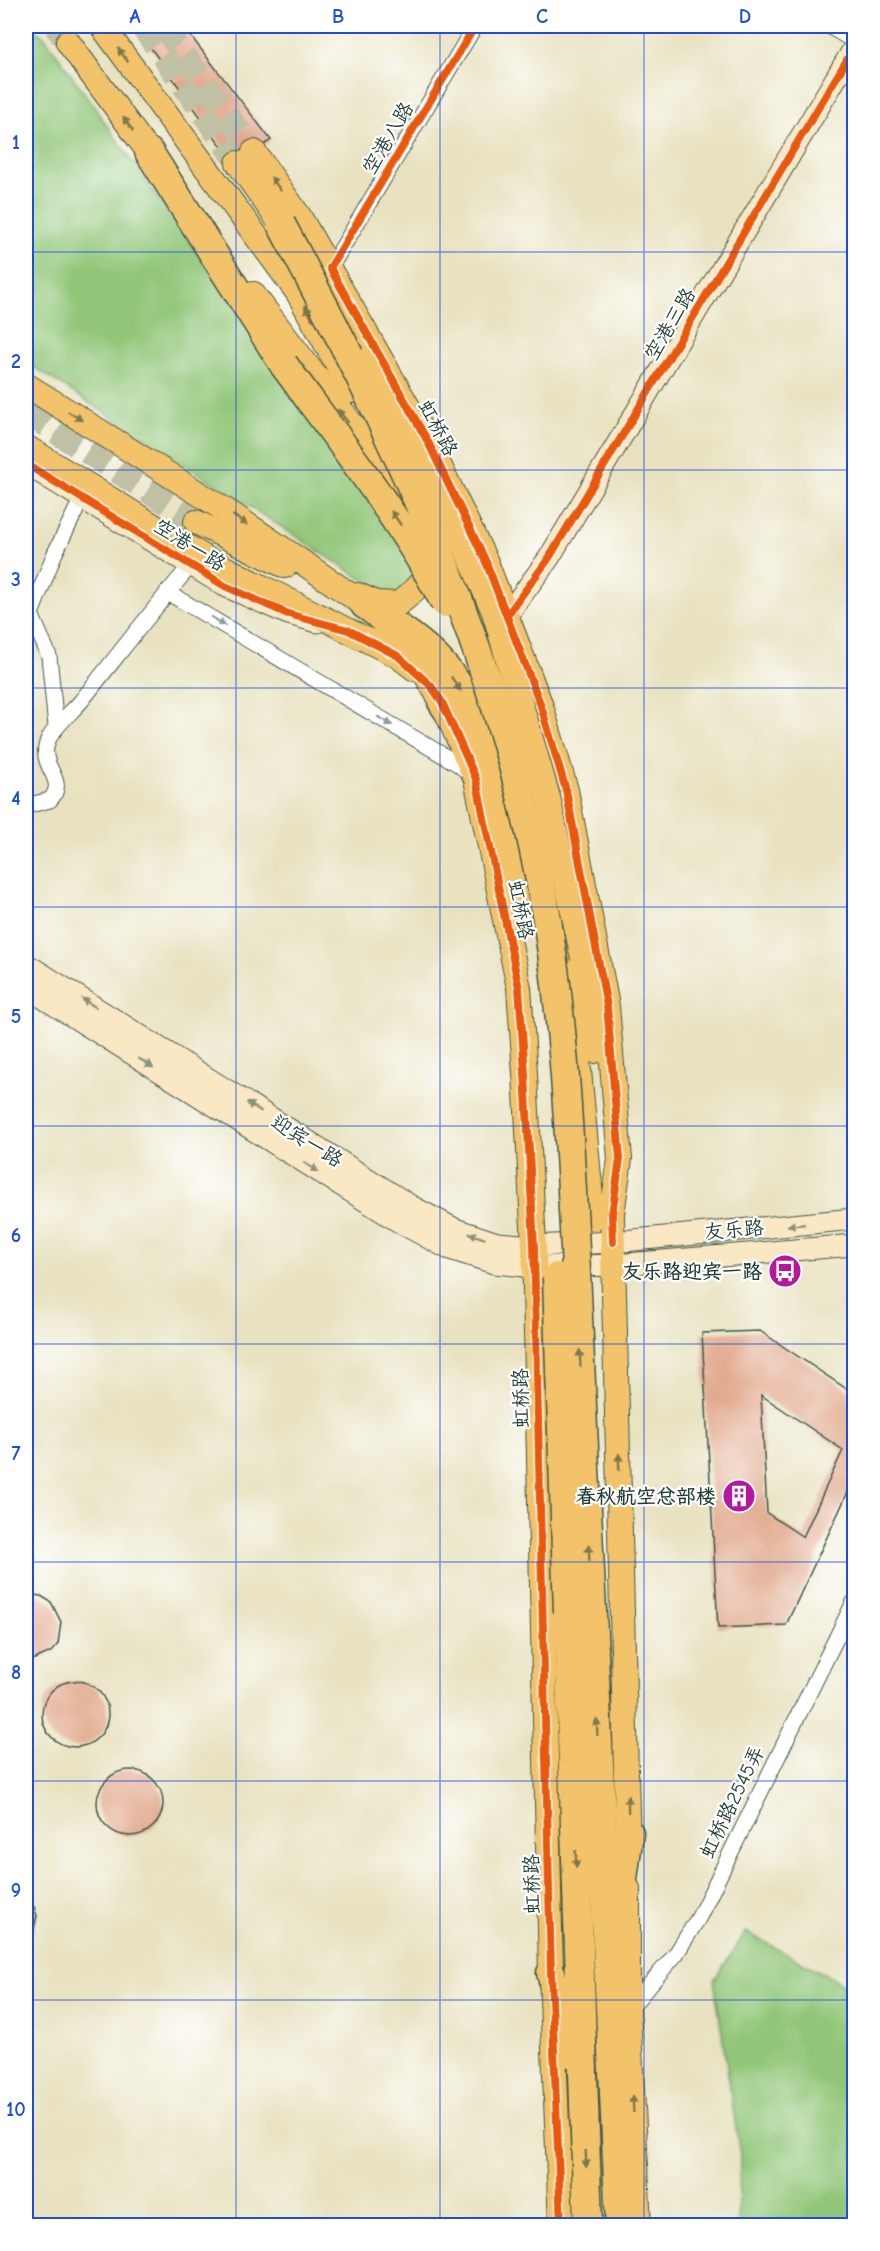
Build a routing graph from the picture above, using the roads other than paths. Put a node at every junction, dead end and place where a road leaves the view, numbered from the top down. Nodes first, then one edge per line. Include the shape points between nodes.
1 (102, 26) edge
2 (475, 26) edge
3 (830, 26) edge
4 (855, 41) edge
5 (68, 42) tunnel mouth
6 (855, 48) edge
7 (193, 151) junction
8 (148, 152) junction
9 (281, 224) junction
10 (330, 268) junction
11 (26, 385) edge
12 (26, 447) edge
13 (26, 464) edge
14 (82, 498) junction
15 (424, 522) junction
16 (191, 565) junction
17 (329, 581) junction
18 (167, 591) junction
19 (365, 605) junction
20 (508, 614) junction
21 (348, 630) junction
22 (437, 694) junction
23 (56, 728) junction
24 (511, 760) junction
25 (476, 779) junction
26 (26, 806) edge
27 (512, 828) junction
28 (26, 964) edge
29 (26, 987) edge
30 (602, 1216) junction
31 (855, 1219) edge
32 (855, 1245) edge
33 (614, 1253) junction
34 (534, 1256) junction
35 (855, 1602) edge
36 (580, 1611) junction
37 (628, 1833) joint
38 (551, 1973) junction
39 (619, 2001) junction
40 (584, 2113) junction
41 (561, 2226) edge
42 (588, 2226) edge
43 (620, 2226) edge
44 (639, 2226) edge

7 -> 1 main road
2 - 10 street, 空港八路
3 - 4 street
8 -> 5 main road
6 - 20 main road, 空港三路 via 549,558
7 - 10 main road via 254,211
15 -> 7 main road via 298,293
15 -> 8 main road
24 -> 8 highway, bridge via 450,613 421,558 284,365
10 -> 9 main road, 虹桥路 via 298,216 246,158
9 - 24 highway, bridge via 344,343 448,567 491,689
9 - 30 main road, 虹桥路, bridge via 316,275 412,444 494,612 548,797 583,958 603,1161
10 - 20 main road, 虹桥路 via 427,440
11 -> 17 main road, 虹桥路 via 233,515
12 - 21 main road, 虹桥路 via 207,559
13 - 14 main road, 空港一路
14 - 16 main road, 空港一路
14 - 23 street via 31,614 50,656
15 - 17 main road via 432,558 414,591 398,604 376,603
15 - 30 main road via 474,616 489,656 550,867 570,976
16 - 18 street
16 - 21 main road, 空港一路 via 225,586 288,614
17 - 19 main road, 虹桥路
18 - 23 street
18 -> 25 street via 458,764
19 - 21 main road via 195,522
19 - 22 main road, 虹桥路 via 417,660
19 -> 27 highway via 414,639 453,678 472,708 492,755
20 - 30 main road, 虹桥路 via 566,790 607,1006 621,1159
21 - 22 main road, 虹桥路 via 398,656
22 - 25 main road, 虹桥路
22 - 27 highway via 470,738
23 - 26 street via 46,746 45,759 58,789 50,800
36 -> 24 highway, bridge via 564,1059 543,896
25 - 34 main road, 虹桥路 via 519,988
27 - 36 highway, bridge via 539,981 548,1077
34 -> 28 main road, 迎宾一路 via 455,1229 411,1206
29 -> 34 main road, 迎宾一路 via 447,1248 494,1263
30 - 33 main road, 虹桥路
31 -> 33 main road, 友乐路
32 - 33 main road, 友乐路
33 - 34 main road, 迎宾一路
37 -> 33 main road, 虹桥路
34 - 38 main road, 虹桥路
35 - 39 street, 虹桥路2545弄 via 699,1917 676,1954
39 -> 36 highway
36 -> 40 highway
37 - 39 highway
38 - 40 highway
38 - 41 main road, 虹桥路
39 - 43 highway
44 -> 39 main road
40 -> 42 highway

